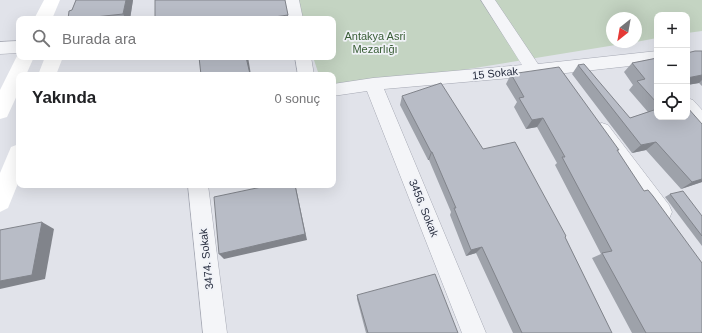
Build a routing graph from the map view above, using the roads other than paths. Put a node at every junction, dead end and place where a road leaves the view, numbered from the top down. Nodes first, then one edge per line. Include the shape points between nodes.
1 (52, 0) edge
2 (292, 0) edge
3 (488, 0) edge
4 (44, 16) edge
5 (295, 16) edge
6 (16, 47) edge
7 (0, 48) edge
8 (651, 57) edge
9 (24, 60) edge
10 (53, 60) edge
11 (304, 60) edge
12 (557, 68) junction
13 (533, 69) junction
14 (18, 72) edge
15 (48, 72) edge
16 (306, 72) edge
17 (16, 76) edge
18 (373, 84) junction
19 (571, 87) edge
20 (336, 90) edge
21 (690, 108) edge
22 (0, 111) edge
23 (589, 113) edge
24 (702, 122) edge
25 (16, 152) edge
26 (0, 153) edge
27 (16, 160) edge
28 (198, 188) edge
29 (0, 201) edge
30 (674, 228) edge
31 (215, 333) edge
32 (474, 333) edge

1 - 4 street
2 - 5 street
3 - 13 street
6 - 7 street
8 - 12 street, 15 Sokak
9 - 14 street
10 - 15 street
11 - 16 street
12 - 13 street, 15 Sokak
12 - 19 street
13 - 18 street, 15 Sokak
17 - 22 street
18 - 20 street, 15 Sokak
18 - 32 street, 3456. Sokak
21 - 24 street
23 - 30 street
25 - 26 street
27 - 29 street
28 - 31 street, 3474. Sokak

